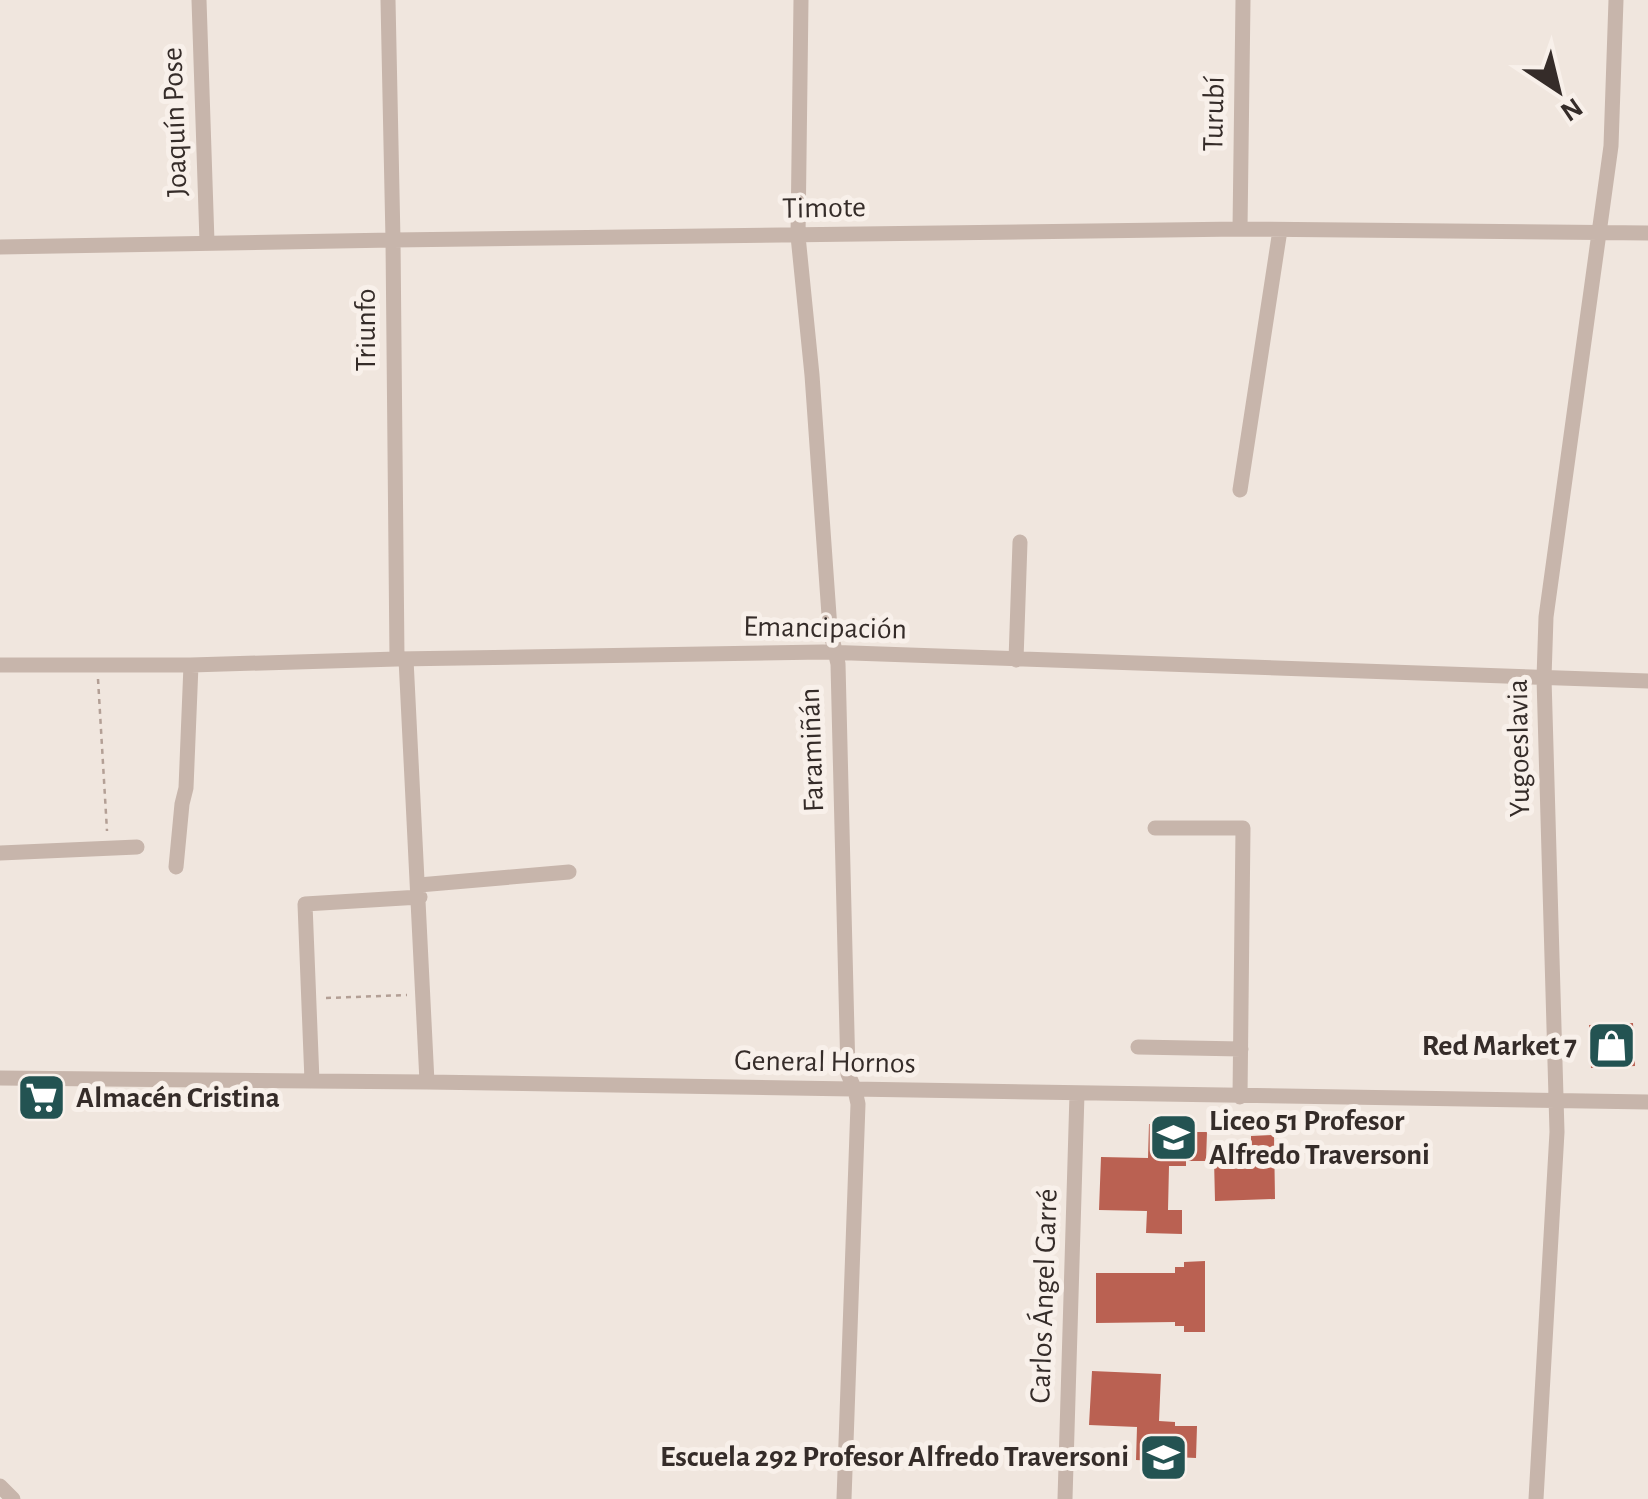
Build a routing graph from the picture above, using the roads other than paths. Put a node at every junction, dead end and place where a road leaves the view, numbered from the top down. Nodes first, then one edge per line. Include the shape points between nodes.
1 (199, 0) edge
2 (388, 0) edge
3 (800, 0) edge
4 (1243, 0) edge
5 (1616, 0) edge
6 (1240, 230) junction
7 (1280, 230) junction
8 (1600, 233) junction
9 (1648, 234) edge
10 (798, 236) junction
11 (393, 240) junction
12 (207, 242) junction
13 (0, 247) edge
14 (1240, 490) dead end
15 (1020, 542) dead end
16 (835, 654) junction
17 (401, 659) junction
18 (1016, 660) junction
19 (0, 664) edge
20 (191, 666) junction
21 (1544, 678) junction
22 (1648, 681) edge
23 (1155, 828) dead end
24 (138, 847) dead end
25 (0, 853) edge
26 (176, 867) dead end
27 (569, 872) dead end
28 (419, 891) junction
29 (1138, 1047) dead end
30 (1241, 1049) junction
31 (0, 1078) edge
32 (312, 1081) junction
33 (427, 1082) junction
34 (855, 1090) junction
35 (1077, 1094) junction
36 (1240, 1096) junction
37 (1556, 1102) junction
38 (1648, 1102) edge
39 (0, 1486) edge
40 (13, 1499) edge
41 (844, 1499) edge
42 (1065, 1499) edge
43 (1536, 1499) edge

1 - 12 street, Joaquín Pose
2 - 11 street, Triunfo
3 - 10 street, Faramiñán
4 - 6 street, Turubí
5 - 8 street, Yugoeslavia via 1611,146
6 - 7 street, Timote
6 - 10 street, Timote
7 - 8 street, Timote
7 - 14 street
8 - 9 street, Timote
8 - 21 street, Yugoeslavia via 1546,617
10 - 11 street, Timote
10 - 16 street, Faramiñán
11 - 12 street, Timote
11 - 17 street, Triunfo
12 - 13 street, Timote
15 - 18 street
16 - 17 street, Emancipación
16 - 18 street, Emancipación
16 - 34 street, Faramiñán via 848,1074
17 - 20 street, Emancipación
17 - 28 street, Triunfo
18 - 21 street, Emancipación
19 - 20 street, Emancipación
20 - 26 street
21 - 22 street, Emancipación
21 - 37 street, Yugoeslavia
23 - 30 street via 1243,828
24 - 25 street
27 - 28 street
28 - 32 street via 304,904
28 - 33 street, Triunfo
29 - 30 street
30 - 36 street
31 - 32 street, General Hornos
32 - 33 street, General Hornos
33 - 34 street, General Hornos
34 - 35 street, General Hornos
34 - 41 street, Faramiñán
35 - 36 street, General Hornos
35 - 42 street, Carlos Ángel Garré
36 - 37 street, General Hornos
37 - 38 street, General Hornos
37 - 43 street, Yugoeslavia
39 - 40 street

